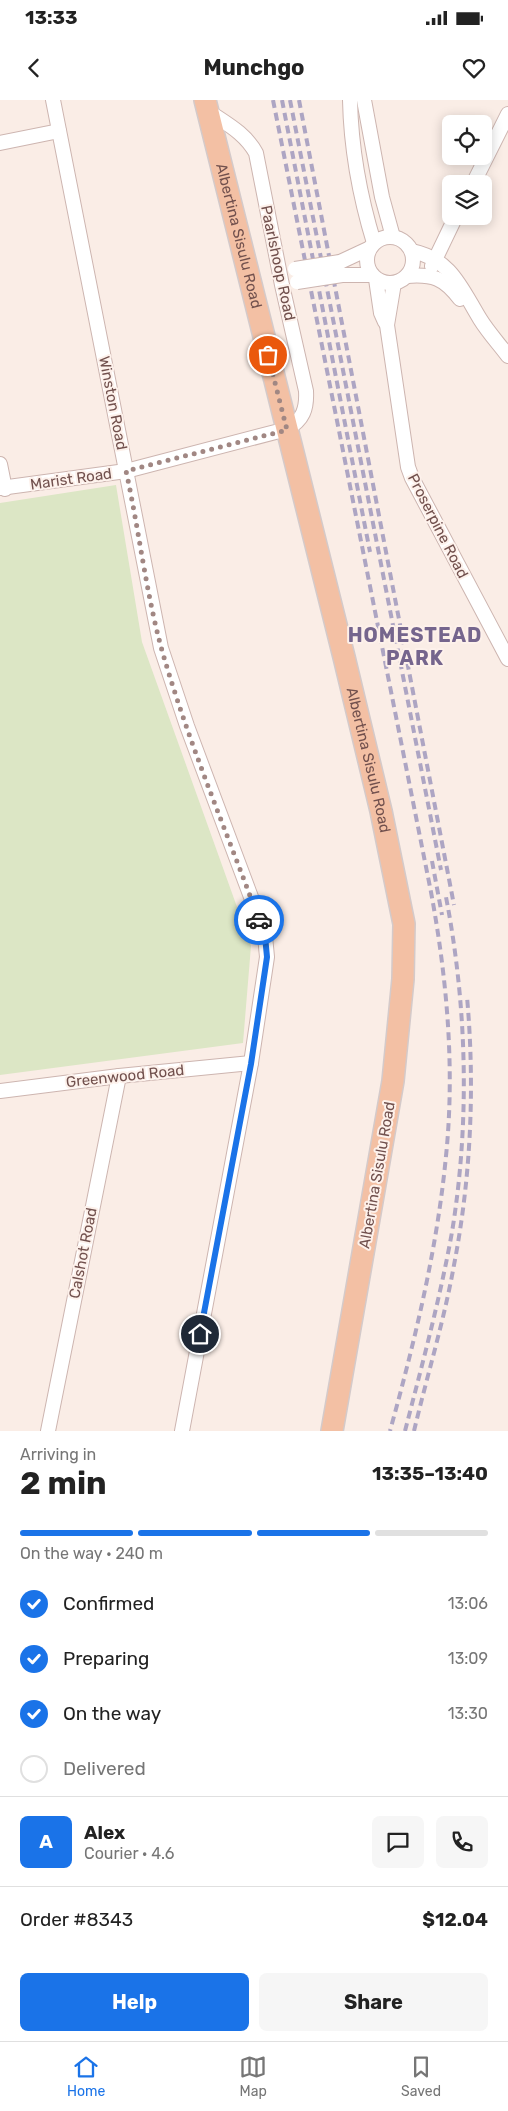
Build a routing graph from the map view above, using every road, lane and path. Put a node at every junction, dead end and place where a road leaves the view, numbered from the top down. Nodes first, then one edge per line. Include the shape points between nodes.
1 (54, 100) edge
2 (350, 100) edge
3 (364, 100) edge
4 (207, 106) edge
5 (508, 114) edge
6 (59, 131) junction
7 (0, 143) edge
8 (478, 175) edge
9 (452, 225) edge
10 (393, 237) junction
11 (372, 245) junction
12 (412, 251) junction
13 (435, 259) junction
14 (341, 268) junction
15 (407, 276) junction
16 (428, 276) junction
17 (374, 277) junction
18 (280, 278) junction
19 (394, 283) junction
20 (480, 319) junction
21 (387, 325) junction
22 (508, 356) edge
23 (287, 430) junction
24 (0, 464) edge
25 (126, 471) junction
26 (2, 489) edge
27 (508, 659) edge
28 (251, 1064) junction
29 (119, 1076) junction
30 (0, 1091) edge
31 (48, 1431) edge
32 (182, 1431) edge
33 (332, 1431) edge

1 - 6 street, Winston Road
2 - 11 street, Proserpine Road via 359,177
3 - 10 street
4 - 18 street, Paarlshoop Road via 242,134 256,153
4 - 23 main road, Albertina Sisulu Road
5 - 8 street
6 - 7 street
6 - 25 street, Winston Road
9 - 13 street
10 - 11 street
10 - 12 street via 404,241
11 - 14 street
11 - 17 street, Proserpine Road via 367,264
12 - 13 street
12 - 15 street via 414,260
13 - 16 street
13 - 20 street via 458,283
14 - 17 street
14 - 18 street, bridge
15 - 16 street
15 - 19 street
16 - 20 street via 436,277 448,286
17 - 19 street
17 - 21 street, Proserpine Road via 381,313
18 - 23 street, Paarlshoop Road via 307,404 300,420
19 - 21 street, Proserpine Road
20 - 22 street
21 - 27 street, Proserpine Road via 412,478
23 - 25 street, Marist Road
23 - 33 main road, Albertina Sisulu Road via 381,811 402,909 405,939 393,1081
24 - 26 street
25 - 26 street, Marist Road
25 - 28 street, Winston Road via 166,664 265,936 267,957
28 - 29 street, Greenwood Road
28 - 32 street, Winston Road
29 - 30 street, Greenwood Road
29 - 31 street, Calshot Road

